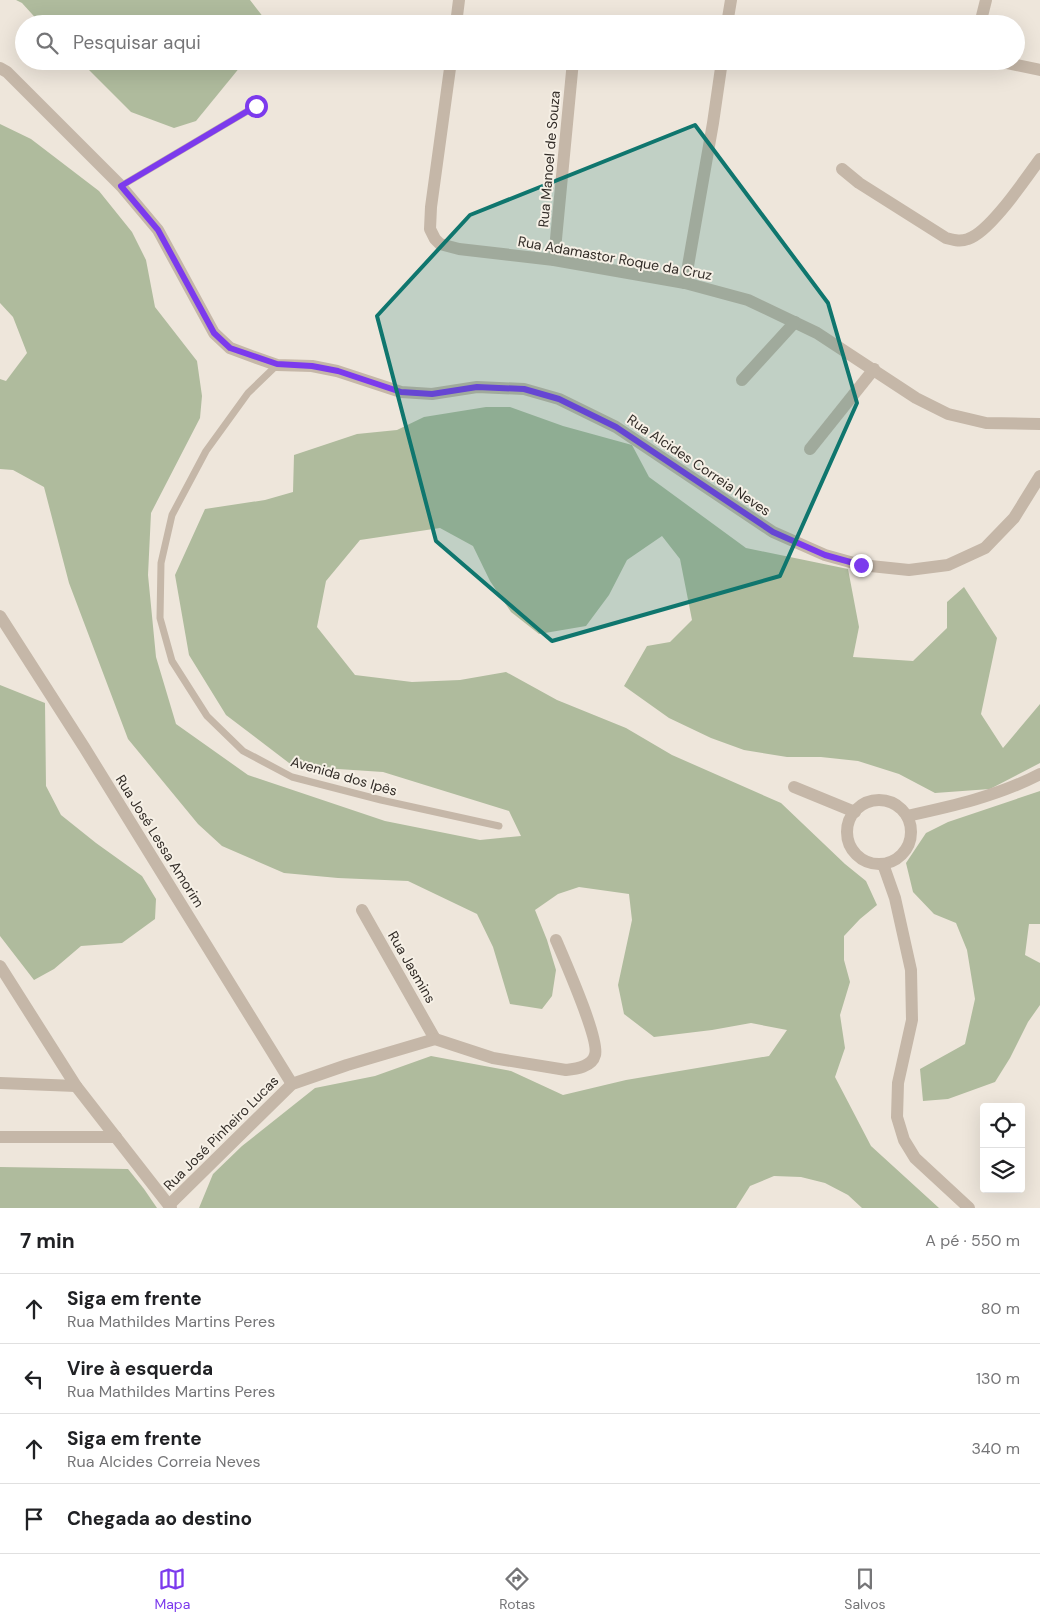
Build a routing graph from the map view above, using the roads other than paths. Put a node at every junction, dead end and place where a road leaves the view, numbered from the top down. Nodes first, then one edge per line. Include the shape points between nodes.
1 (459, 0) edge
2 (731, 0) edge
3 (986, 0) edge
4 (457, 15) edge
5 (728, 15) edge
6 (982, 15) edge
7 (1025, 67) edge
8 (0, 68) edge
9 (450, 70) edge
10 (572, 70) edge
11 (721, 70) edge
12 (1040, 70) edge
13 (256, 106) dead end
14 (1040, 159) edge
15 (842, 169) dead end
16 (121, 186) junction
17 (554, 260) junction
18 (685, 283) junction
19 (795, 322) junction
20 (277, 364) junction
21 (874, 370) junction
22 (742, 380) dead end
23 (1040, 424) edge
24 (810, 449) dead end
25 (1040, 476) edge
26 (0, 616) edge
27 (1040, 774) edge
28 (794, 787) dead end
29 (854, 812) junction
30 (907, 816) junction
31 (500, 826) dead end
32 (883, 864) junction
33 (362, 910) dead end
34 (556, 940) dead end
35 (0, 966) edge
36 (435, 1039) junction
37 (0, 1083) edge
38 (292, 1084) junction
39 (76, 1086) junction
40 (0, 1137) edge
41 (116, 1137) junction
42 (170, 1207) edge
43 (970, 1208) edge

1 - 4 street
2 - 5 street
3 - 6 street
7 - 12 street
8 - 16 street, Rua Alcides Correia Neves
9 - 17 street, Rua Adamastor Roque da Cruz via 431,208 430,229 434,238 440,244 459,249
10 - 17 street, Rua Manoel de Souza
11 - 18 street
13 - 16 lane
14 - 15 street via 982,231 970,239 959,241 946,238
16 - 20 street, Rua Alcides Correia Neves via 158,230 214,333 230,348
17 - 18 street, Rua Adamastor Roque da Cruz
18 - 19 street, Rua Adamastor Roque da Cruz via 748,300
19 - 21 street, Rua Adamastor Roque da Cruz
19 - 22 street
20 - 25 street, Rua Alcides Correia Neves via 338,371 401,392 432,394 477,387 524,389 559,399 616,427 773,532 825,555 861,565 909,570 948,565 985,548 1014,518
20 - 31 lane, Avenida dos Ipês via 248,393 206,451 172,515 161,563 160,618 172,661 208,716 243,751 292,778
21 - 23 street, Rua Adamastor Roque da Cruz via 916,398 948,414 986,423
21 - 24 street
26 - 38 street, Rua José Lessa Amorim
27 - 30 street via 960,805
28 - 29 street
29 - 30 street via 862,805 882,800 901,808
29 - 32 street via 847,832 854,852 872,864
30 - 32 street via 911,826 908,846 898,858
32 - 43 street via 895,898 911,970 912,1020 898,1083 897,1117 904,1140 916,1158
33 - 36 street, Rua Jasmins
34 - 36 street via 595,1043 596,1055 591,1063 566,1070 493,1058
35 - 39 street
36 - 38 street, Rua José Pinheiro Lucas
37 - 39 street
38 - 42 street, Rua José Pinheiro Lucas
39 - 41 street
40 - 41 street
41 - 42 street

